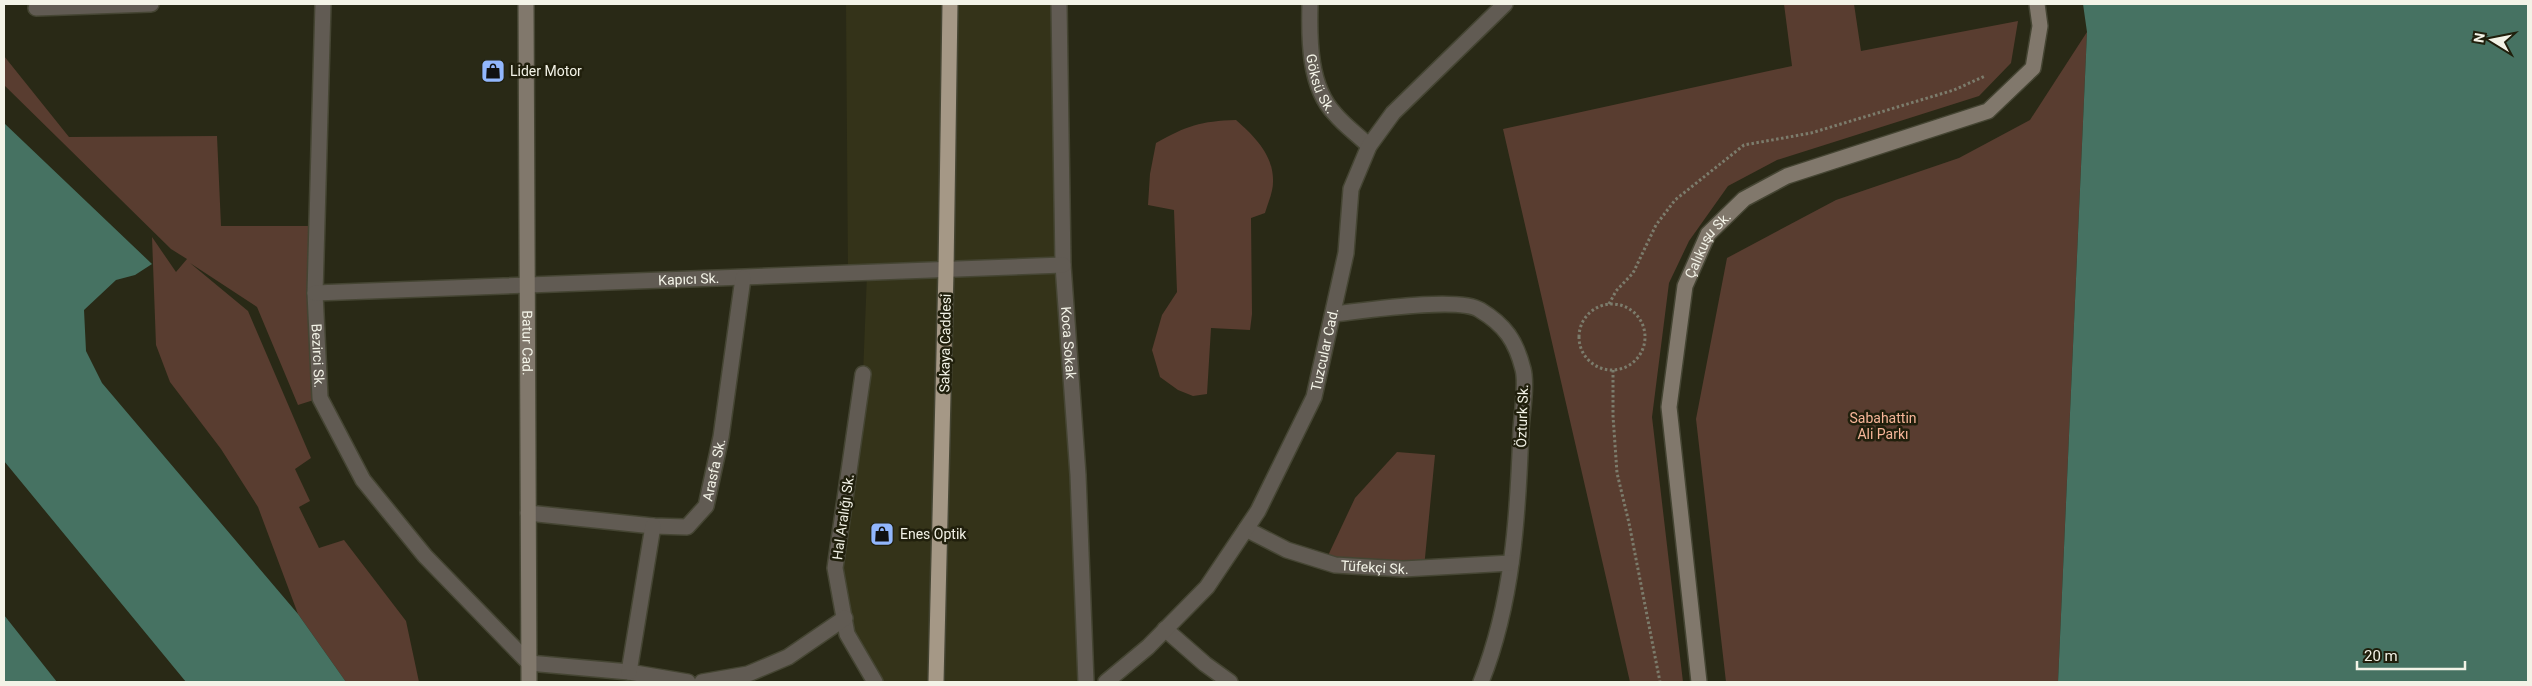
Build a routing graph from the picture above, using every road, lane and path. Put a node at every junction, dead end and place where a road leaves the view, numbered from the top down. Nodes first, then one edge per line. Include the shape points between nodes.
1 (151, 4) edge
2 (323, 4) edge
3 (526, 4) edge
4 (950, 4) edge
5 (1059, 4) edge
6 (1310, 4) edge
7 (1505, 4) edge
8 (2038, 4) edge
9 (36, 8) dead end
10 (1491, 9) edge
11 (1369, 146) junction
12 (1064, 265) junction
13 (946, 271) junction
14 (743, 278) junction
15 (527, 285) junction
16 (314, 293) junction
17 (1334, 314) junction
18 (1613, 370) junction
19 (863, 374) dead end
20 (528, 513) junction
21 (653, 526) junction
22 (1246, 529) junction
23 (1511, 563) junction
24 (845, 618) junction
25 (1165, 629) junction
26 (529, 663) junction
27 (629, 672) junction
28 (529, 682) edge
29 (688, 682) edge
30 (702, 682) edge
31 (874, 682) edge
32 (936, 682) edge
33 (1086, 682) edge
34 (1106, 682) edge
35 (1230, 682) edge
36 (1481, 682) edge
37 (1660, 682) edge
38 (1699, 682) edge

1 - 9 street
2 - 16 street, Bezirci Sk.
3 - 15 main road, Batur Cad.
4 - 13 highway, Sakaya Caddesi
5 - 12 street, Koca Sokak
6 - 11 street, Göksü Sk. via 1309,38 1316,81 1333,113
7 - 10 street, Tuzcular Cad.
8 - 38 main road, Çalıkuşu Sk. via 2040,26 2032,68 1988,111 1787,176 1744,199 1708,234 1685,286 1669,407
10 - 11 street, Tuzcular Cad. via 1393,113
11 - 17 street, Tuzcular Cad. via 1351,189 1346,253
12 - 13 street, Kapıcı Sk.
12 - 33 street, Koca Sokak via 1078,475
13 - 14 street, Kapıcı Sk.
13 - 32 highway, Sakaya Caddesi
14 - 15 street, Kapıcı Sk.
14 - 21 street, Arasfa Sk. via 721,437 706,506 687,527
15 - 16 street, Kapıcı Sk.
15 - 20 main road, Batur Cad.
16 - 26 street, Bezirci Sk. via 320,398 363,480 424,556
17 - 22 street, Tuzcular Cad. via 1314,397
17 - 23 street, Özturk Sk. via 1440,303 1479,308 1511,335 1524,371 1518,506
18 - 18 path via 1633,362 1640,355 1644,334 1636,315 1628,309 1609,304 1588,314 1579,334 1584,356 1602,369
18 - 37 path via 1612,416 1617,473
19 - 24 street, Hal Aralığı Sk. via 836,568
20 - 21 street, Arasfa Sk.
20 - 26 main road, Batur Cad.
21 - 27 street
22 - 23 street, Tüfekçi Sk. via 1288,550 1335,565 1403,569
22 - 25 street, Tuzcular Cad. via 1207,587
23 - 36 street, Özturk Sk. via 1496,646
24 - 30 street via 788,657 748,674
24 - 31 street, Hal Aralığı Sk. via 848,634
25 - 34 street, Tuzcular Cad.
25 - 35 street
26 - 27 street
26 - 28 main road, Batur Cad.
27 - 29 street

